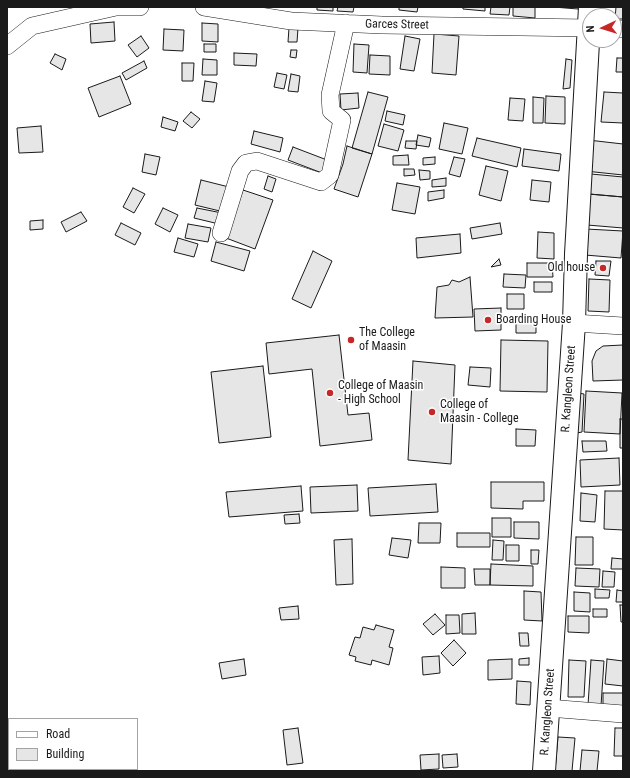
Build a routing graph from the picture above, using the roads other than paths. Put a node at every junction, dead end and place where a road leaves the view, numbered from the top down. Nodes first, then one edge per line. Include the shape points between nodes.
1 (116, 7) edge
2 (140, 7) edge
3 (204, 7) edge
4 (346, 23) junction
5 (582, 28) edge
6 (7, 46) edge
7 (588, 48) edge
8 (221, 233) dead end
9 (574, 323) junction
10 (623, 326) edge
11 (548, 708) junction
12 (623, 714) edge
13 (544, 771) edge

1 - 2 street
1 - 6 street via 32,26
3 - 4 street, Garces Street via 291,20
4 - 5 street, Garces Street
4 - 8 street via 330,95 331,111 342,120 330,175 321,182 257,161 246,163 240,171
7 - 9 main road, R. Kangleon Street
9 - 10 street
9 - 11 main road, R. Kangleon Street
11 - 12 street
11 - 13 main road, R. Kangleon Street

